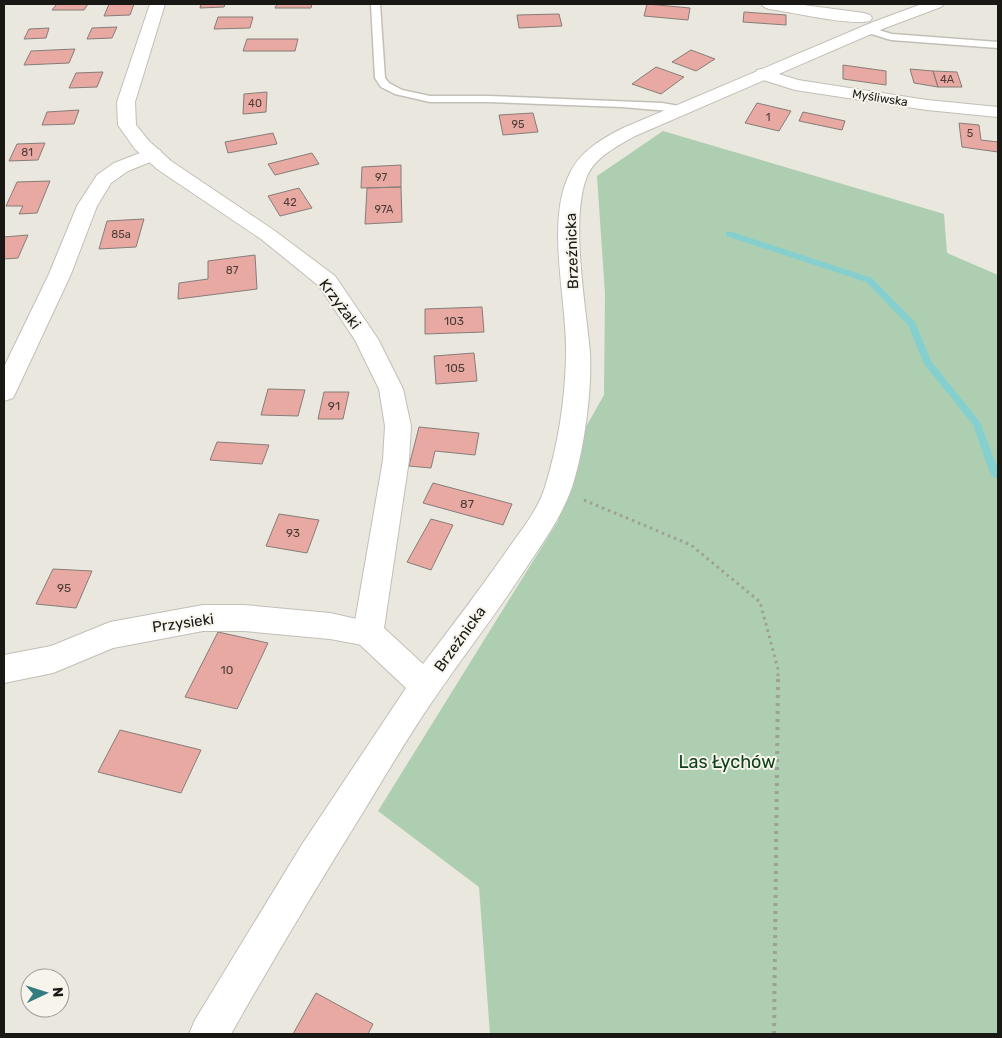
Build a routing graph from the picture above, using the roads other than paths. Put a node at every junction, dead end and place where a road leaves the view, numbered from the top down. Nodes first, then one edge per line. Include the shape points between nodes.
1 (157, 4) edge
2 (375, 4) edge
3 (768, 4) edge
4 (847, 4) edge
5 (936, 4) edge
6 (870, 24) junction
7 (998, 45) edge
8 (763, 74) junction
9 (681, 109) junction
10 (998, 112) edge
11 (153, 154) junction
12 (4, 392) edge
13 (368, 634) junction
14 (4, 669) edge
15 (425, 686) junction
16 (208, 1034) edge

1 - 11 street, Krzyżaki via 126,102 127,125
2 - 9 lane via 380,78 385,85 399,92 430,99 622,104
3 - 6 street via 848,17
4 - 6 street
5 - 6 street, Brzeźnicka
6 - 7 lane via 899,38
6 - 8 street, Brzeźnicka
8 - 9 street, Brzeźnicka
8 - 10 street, Myśliwska via 795,85
9 - 15 street, Brzeźnicka via 610,142 580,171 570,199 578,356 574,421 558,489 544,519
11 - 12 street via 121,167 104,179 87,206 60,274
11 - 13 street, Krzyżaki via 327,281 366,339 391,389 398,426 396,460
13 - 14 street, Przysieki via 330,626 244,618 204,618 110,635 53,659
13 - 15 street
15 - 16 street, Brzeźnicka via 352,795

